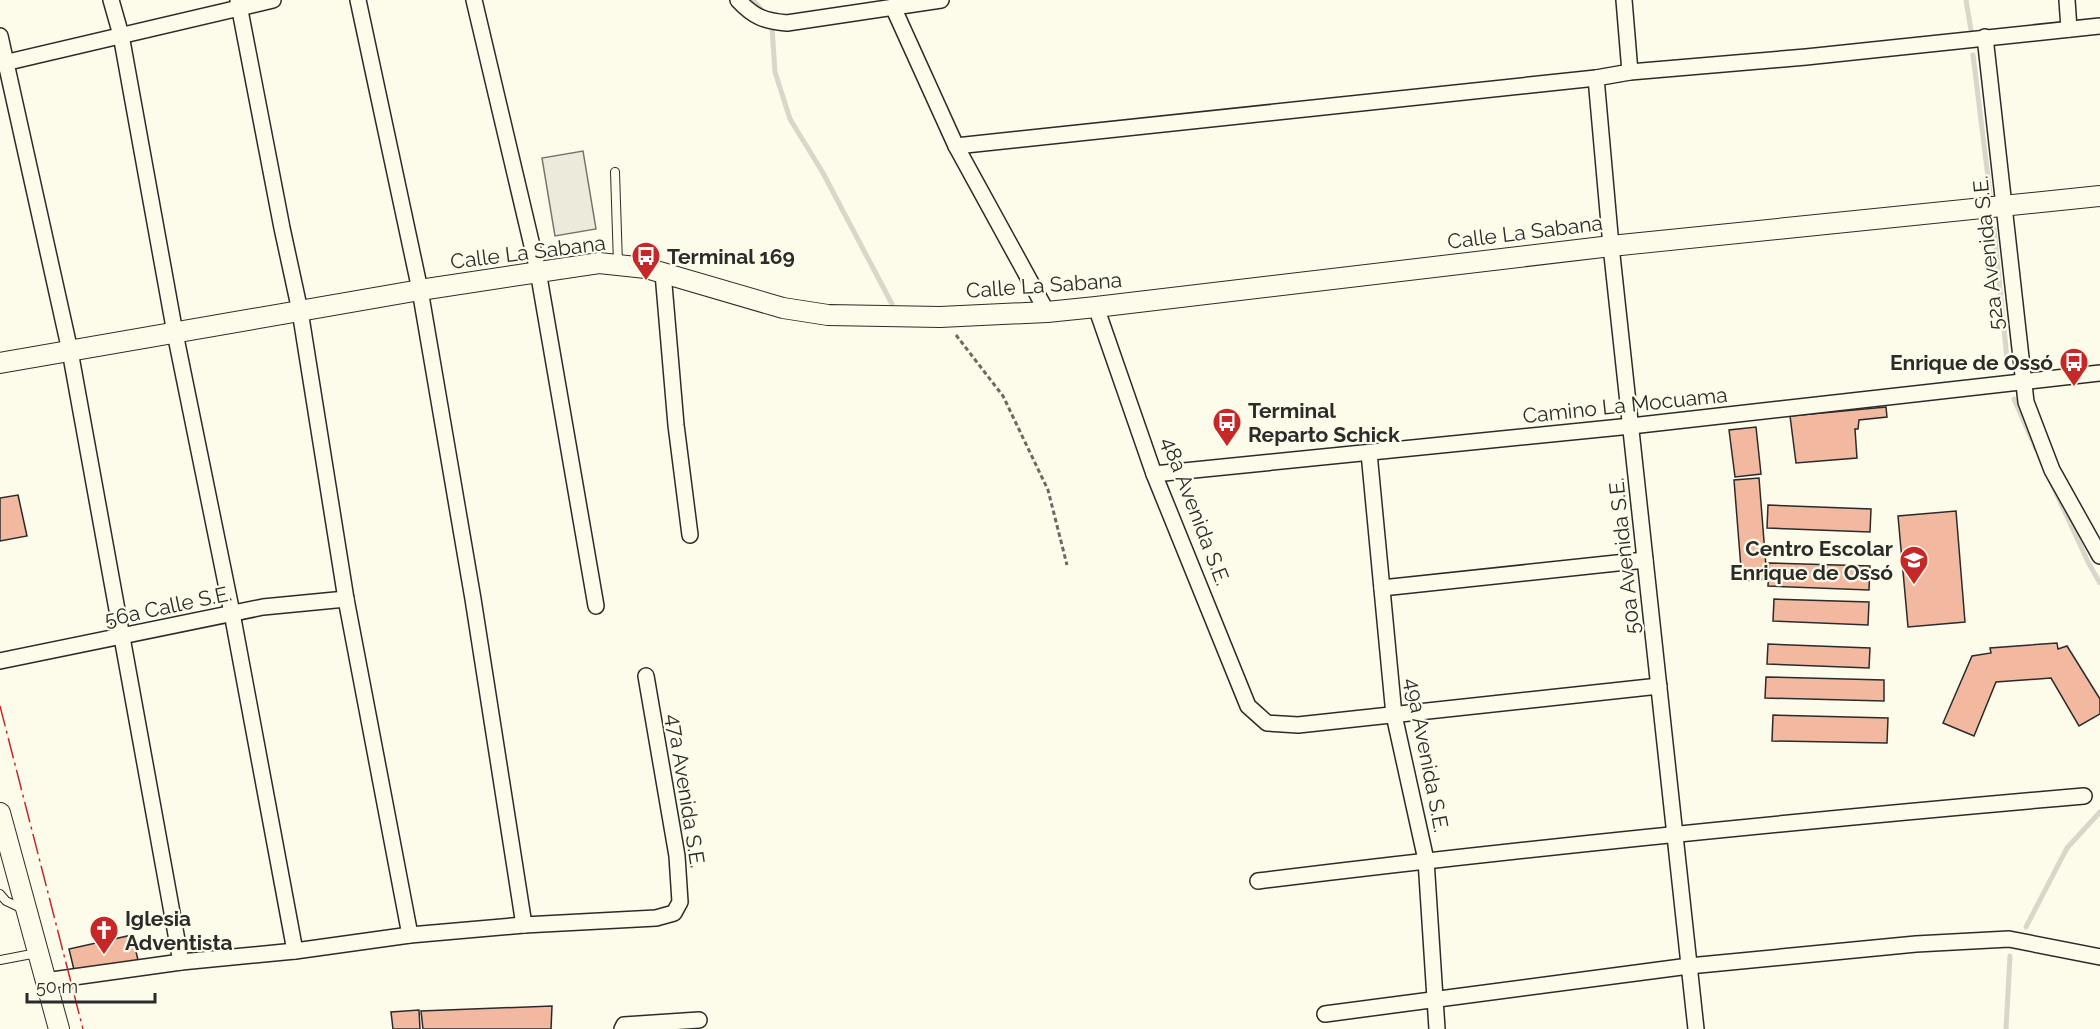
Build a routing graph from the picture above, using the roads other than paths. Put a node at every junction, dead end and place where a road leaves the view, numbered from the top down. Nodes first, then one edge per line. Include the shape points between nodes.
1 (111, 0) edge
2 (273, 0) edge
3 (358, 0) edge
4 (474, 0) edge
5 (738, 0) edge
6 (941, 0) edge
7 (1624, 0) edge
8 (2067, 0) edge
9 (240, 4) edge
10 (893, 7) junction
11 (2100, 26) edge
12 (2069, 29) junction
13 (121, 35) junction
14 (0, 36) edge
15 (1985, 37) junction
16 (4, 64) edge
17 (1630, 72) junction
18 (1596, 78) junction
19 (956, 146) junction
20 (615, 172) dead end
21 (2100, 196) edge
22 (2005, 206) junction
23 (1611, 246) junction
24 (618, 265) junction
25 (538, 271) junction
26 (663, 273) junction
27 (420, 290) junction
28 (1096, 307) junction
29 (300, 311) junction
30 (1047, 312) junction
31 (175, 333) junction
32 (70, 351) junction
33 (0, 363) edge
34 (2100, 373) edge
35 (2023, 381) junction
36 (1630, 426) junction
37 (1369, 453) junction
38 (1154, 474) junction
39 (690, 535) dead end
40 (2099, 553) edge
41 (1645, 560) junction
42 (1382, 588) junction
43 (346, 599) junction
44 (596, 606) dead end
45 (232, 613) junction
46 (123, 637) junction
47 (0, 662) edge
48 (646, 676) dead end
49 (1659, 686) junction
50 (1394, 714) junction
51 (2084, 796) dead end
52 (0, 813) edge
53 (1675, 834) junction
54 (1426, 860) junction
55 (1258, 881) dead end
56 (0, 894) edge
57 (26, 911) junction
58 (524, 925) junction
59 (410, 935) junction
60 (295, 951) junction
61 (37, 953) junction
62 (2100, 957) edge
63 (0, 960) edge
64 (181, 962) junction
65 (1689, 966) junction
66 (45, 981) junction
67 (1434, 998) junction
68 (1325, 1014) dead end
69 (699, 1020) dead end
70 (59, 1029) edge
71 (622, 1029) edge
72 (1437, 1029) edge
73 (1696, 1029) edge

1 - 13 street
2 - 9 street
3 - 27 street
4 - 25 street
5 - 10 street via 758,17 787,23
6 - 10 street
7 - 17 street
8 - 12 street
9 - 13 street
9 - 29 street
10 - 19 street
11 - 12 street
12 - 15 street
13 - 16 street
13 - 31 street
14 - 16 street
15 - 17 street
15 - 22 street, 52a Avenida S.E.
16 - 32 street
17 - 18 street
18 - 19 street
18 - 23 street, 50a Avenida S.E.
19 - 30 street
20 - 24 lane
21 - 22 street, Calle La Sabana
22 - 23 street, Calle La Sabana
22 - 35 street, 52a Avenida S.E.
23 - 28 street, Calle La Sabana
23 - 36 street, 50a Avenida S.E.
24 - 25 street, Calle La Sabana via 599,263
24 - 26 street, Calle La Sabana
25 - 27 street, Calle La Sabana
25 - 44 street
26 - 30 street, Calle La Sabana via 783,308 828,315 940,317
26 - 39 street
27 - 29 street, Calle La Sabana
27 - 58 street
28 - 30 street, Calle La Sabana
28 - 38 street, 48a Avenida S.E.
29 - 31 street, Calle La Sabana
29 - 43 street
31 - 32 street, Calle La Sabana
31 - 45 street
32 - 33 street, Calle La Sabana
32 - 46 street
34 - 35 street, Camino La Mocuama
35 - 36 street, Camino La Mocuama
35 - 40 street, 52a Avenida S.E. via 2026,402 2052,470
36 - 37 street, Camino La Mocuama
36 - 41 street, 50a Avenida S.E.
37 - 38 street, Camino La Mocuama
37 - 42 street, 49a Avenida S.E.
38 - 50 street, 48a Avenida S.E. via 1248,706 1267,723 1298,725
41 - 42 street
41 - 49 street, 50a Avenida S.E.
42 - 50 street, 49a Avenida S.E.
43 - 45 street, 56a Calle S.E.
43 - 59 street
45 - 46 street, 56a Calle S.E.
45 - 60 street
46 - 47 street, 56a Calle S.E.
46 - 64 street
48 - 58 street, 47a Avenida S.E. via 677,856 680,902 674,913 656,918
49 - 50 street
49 - 53 street, 50a Avenida S.E.
50 - 54 street, 49a Avenida S.E.
51 - 53 street
52 - 57 street
53 - 54 street
53 - 65 street, 50a Avenida S.E.
54 - 55 street
54 - 67 street, 49a Avenida S.E.
56 - 57 lane
57 - 61 street
58 - 59 street
59 - 60 street
60 - 64 street
61 - 63 lane
61 - 66 street
62 - 65 street via 2008,939
64 - 66 street
65 - 67 street
65 - 73 street, 50a Avenida S.E.
66 - 70 street
67 - 68 street
67 - 72 street, 49a Avenida S.E.
69 - 71 street via 624,1025

